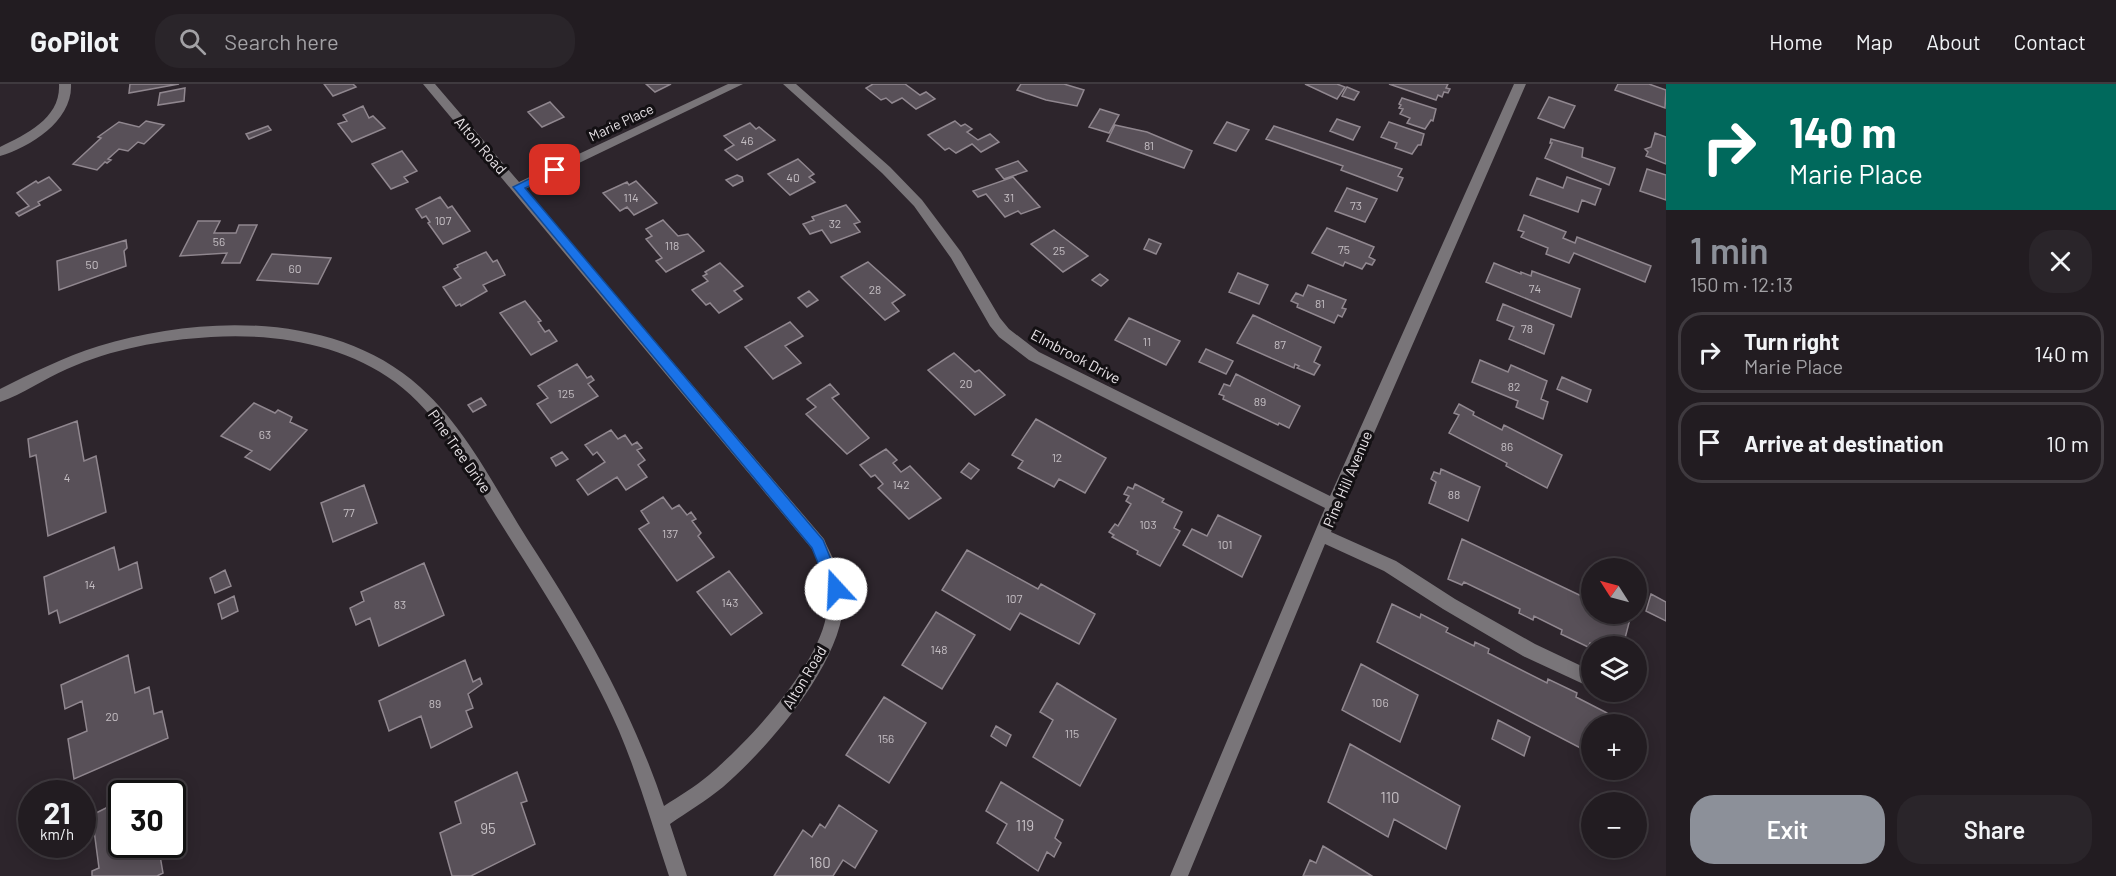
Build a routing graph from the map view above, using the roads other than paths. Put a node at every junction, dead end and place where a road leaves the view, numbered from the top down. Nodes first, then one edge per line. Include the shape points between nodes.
1 (65, 84) edge
2 (429, 84) edge
3 (737, 84) edge
4 (789, 84) edge
5 (1520, 84) edge
6 (0, 152) edge
7 (518, 187) junction
8 (0, 396) edge
9 (1334, 505) junction
10 (1324, 536) junction
11 (1581, 675) edge
12 (660, 820) junction
13 (678, 876) edge
14 (1179, 876) edge

1 - 6 street via 63,104 49,122
2 - 7 street, Alton Road
3 - 7 street, Marie Place
4 - 9 street, Elmbrook Drive via 918,203 956,255 990,314 1017,344
5 - 9 street, Pine Hill Avenue
7 - 12 street, Alton Road via 818,544 836,589 834,620 825,644 782,714 714,782
8 - 12 street, Pine Tree Drive via 101,350 186,334 273,333 344,348 376,362 400,378 441,420 564,607 626,727
9 - 10 street, Pine Hill Avenue
10 - 11 street via 1390,566 1519,645
10 - 14 street, Pine Hill Avenue
12 - 13 street, Pine Tree Drive

